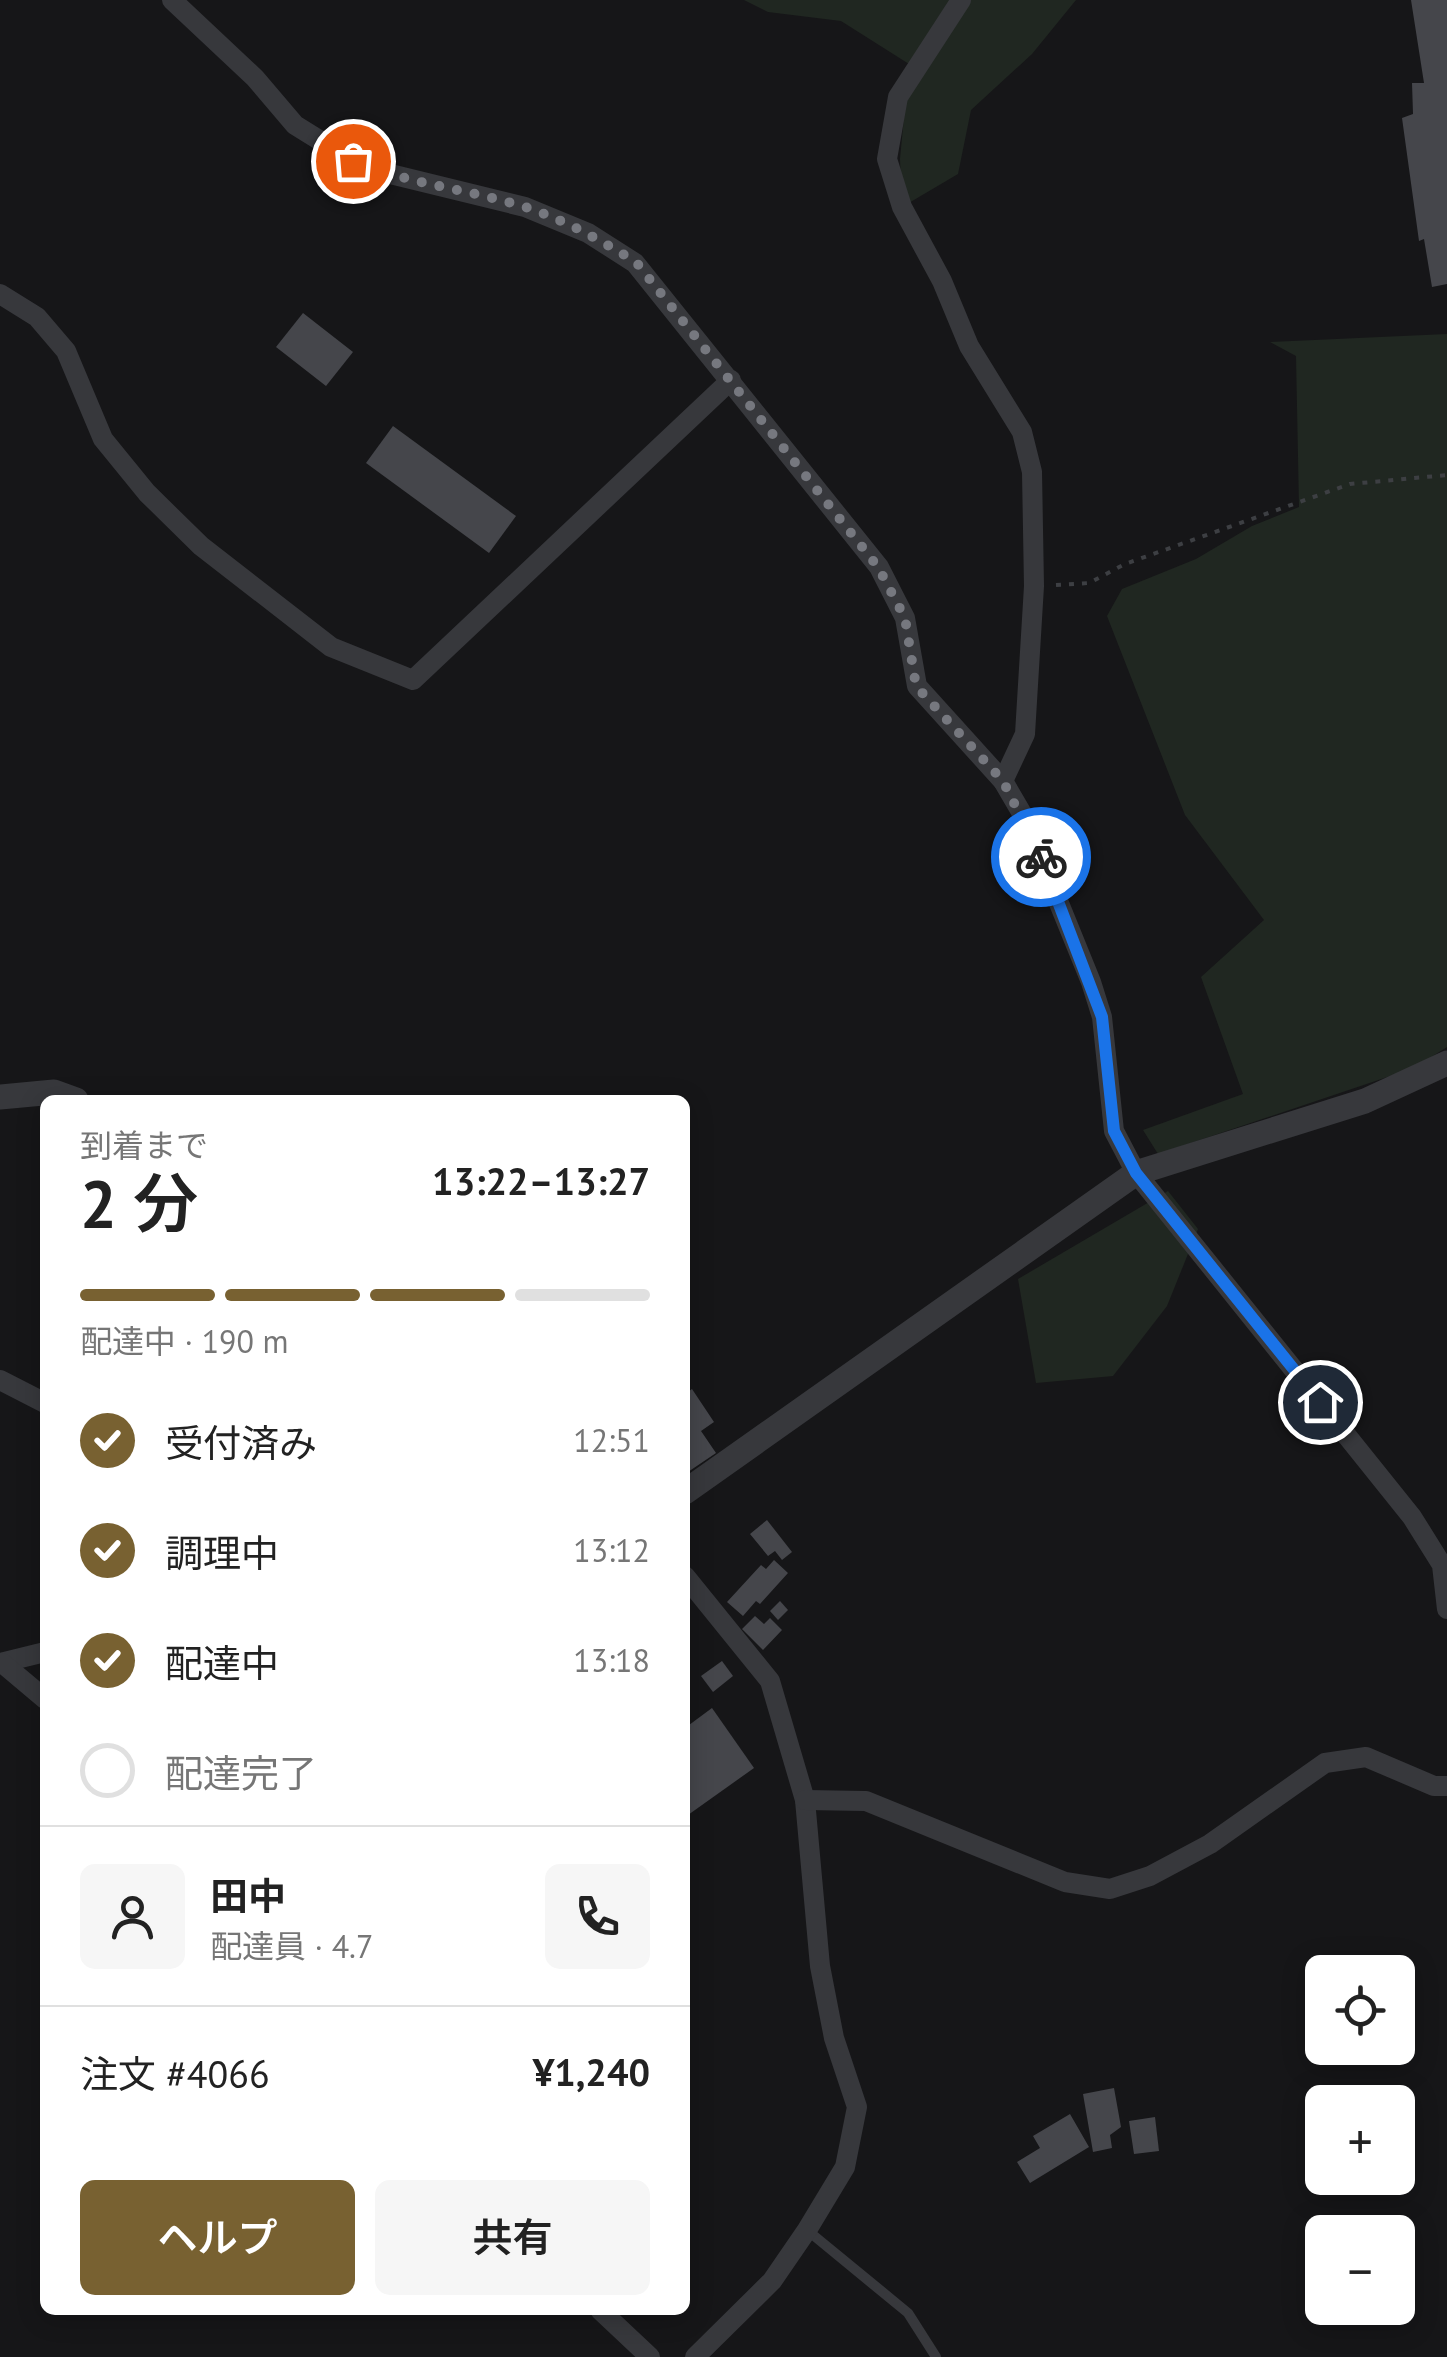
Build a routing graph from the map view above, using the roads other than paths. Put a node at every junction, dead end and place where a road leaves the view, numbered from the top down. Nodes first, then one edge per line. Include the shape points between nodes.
1 (172, 0) edge
2 (961, 0) edge
3 (0, 294) edge
4 (731, 380) junction
5 (1003, 781) junction
6 (1447, 1063) edge
7 (62, 1095) edge
8 (0, 1098) edge
9 (1136, 1173) junction
10 (0, 1380) edge
11 (40, 1400) edge
12 (690, 1488) edge
13 (690, 1582) edge
14 (1447, 1609) edge
15 (40, 1653) edge
16 (1, 1663) edge
17 (40, 1696) edge
18 (1447, 1786) edge
19 (804, 1800) junction
20 (808, 2230) junction
21 (605, 2315) edge
22 (650, 2357) edge
23 (695, 2357) edge
24 (936, 2357) edge

1 - 4 street via 296,125 353,161 525,208 588,233 636,262
2 - 5 street via 898,97 887,159 902,207 969,346 1022,432 1032,472 1034,586 1025,734
3 - 4 street via 37,317 66,351 103,440 201,546 331,647 413,680
4 - 5 street via 878,567 905,618 916,686
5 - 9 street via 1091,982 1102,1017 1114,1131
6 - 9 street via 1365,1101
7 - 8 street
9 - 12 street
9 - 14 street via 1412,1517 1442,1565
10 - 11 street
13 - 19 street via 770,1681
15 - 16 street
16 - 17 street
18 - 19 street via 1366,1757 1325,1763 1210,1844 1150,1876 1110,1888 1065,1882 866,1801
19 - 20 street via 820,1966 856,2107 845,2167
20 - 23 street via 772,2281
20 - 24 lane via 908,2313
21 - 22 street

